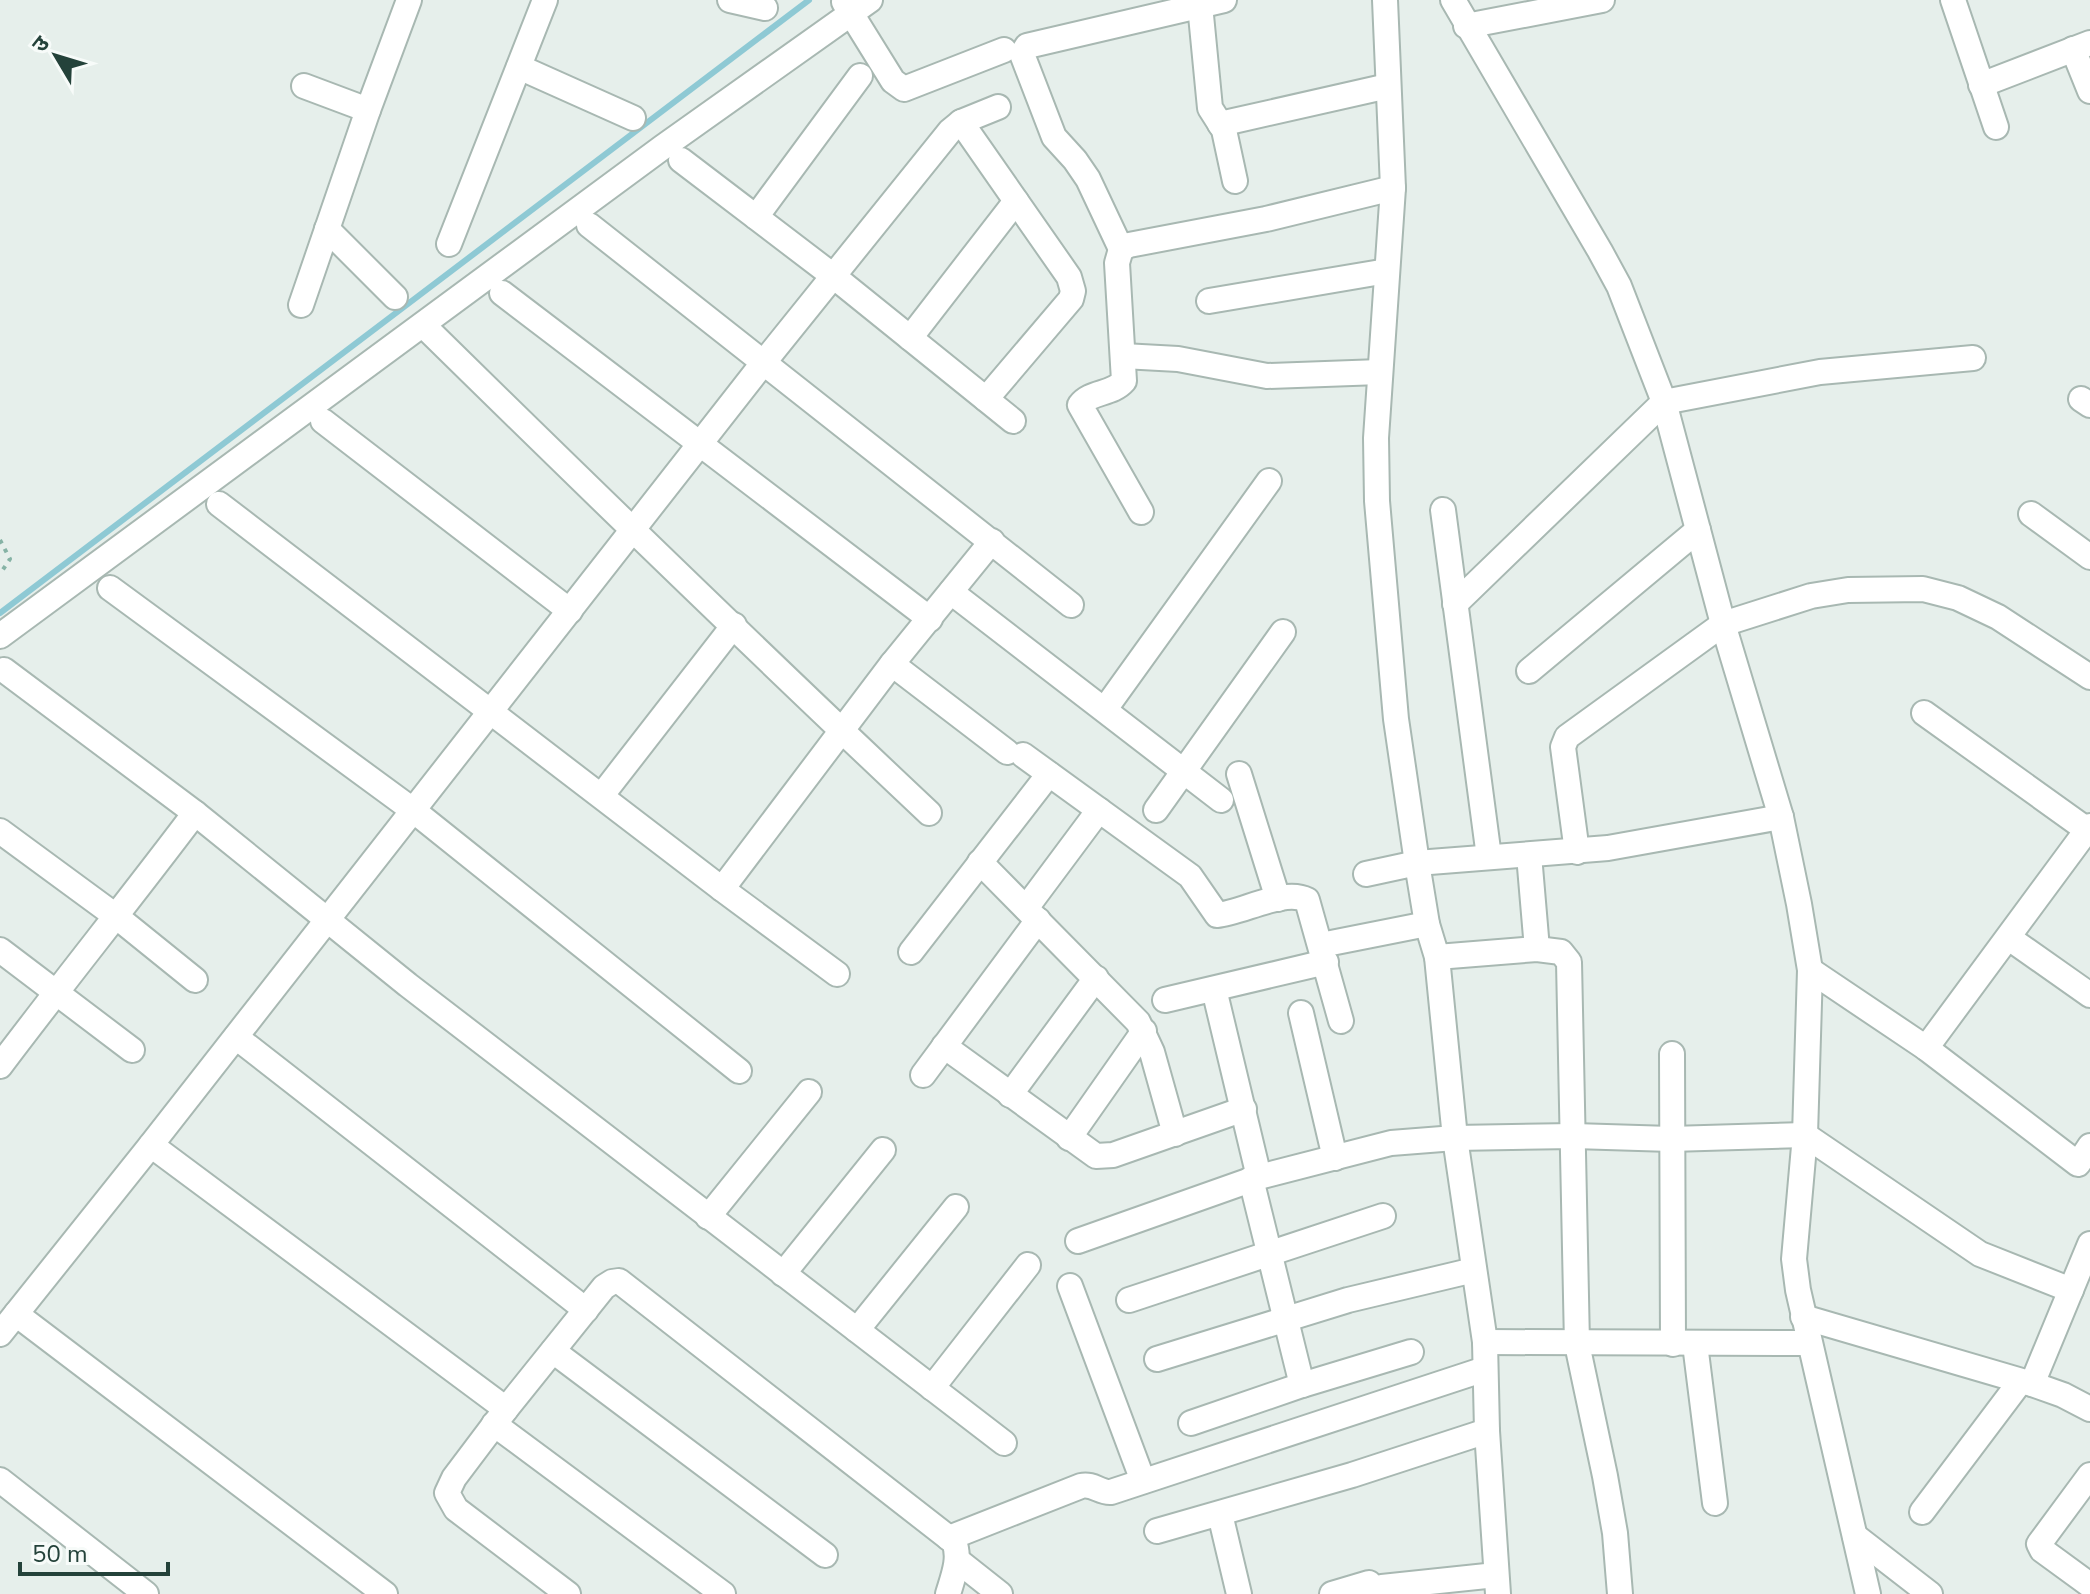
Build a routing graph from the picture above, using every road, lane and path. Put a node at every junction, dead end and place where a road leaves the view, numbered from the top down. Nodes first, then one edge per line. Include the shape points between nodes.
1 (545, 0) edge
2 (730, 0) edge
3 (1385, 0) edge
4 (1453, 0) edge
5 (1602, 0) edge
6 (1953, 0) edge
7 (1212, 2) edge
8 (400, 5) edge
9 (853, 6) edge
10 (765, 8) dead end
11 (1466, 26) junction
12 (2082, 46) edge
13 (1004, 50) dead end
14 (519, 67) junction
15 (860, 76) dead end
16 (1981, 85) junction
17 (304, 86) dead end
18 (1388, 86) junction
19 (2090, 91) edge
20 (998, 107) dead end
21 (368, 110) junction
22 (633, 118) dead end
23 (961, 122) junction
24 (1220, 124) junction
25 (1996, 127) dead end
26 (681, 160) dead end
27 (1235, 181) dead end
28 (1393, 188) junction
29 (1016, 201) junction
30 (756, 217) junction
31 (589, 225) dead end
32 (327, 229) junction
33 (449, 244) dead end
34 (1121, 249) junction
35 (1387, 271) junction
36 (832, 275) junction
37 (502, 293) dead end
38 (395, 297) dead end
39 (1209, 301) dead end
40 (301, 305) dead end
41 (423, 325) junction
42 (910, 338) junction
43 (1123, 356) junction
44 (1973, 358) dead end
45 (764, 362) junction
46 (1380, 372) junction
47 (986, 399) junction
48 (1664, 402) junction
49 (323, 421) dead end
50 (1013, 421) dead end
51 (700, 444) junction
52 (1269, 481) dead end
53 (219, 504) dead end
54 (1443, 510) dead end
55 (1141, 512) dead end
56 (2031, 514) dead end
57 (1698, 530) junction
58 (633, 531) junction
59 (0, 540) edge
60 (992, 541) junction
61 (2090, 557) edge
62 (0, 574) edge
63 (110, 588) dead end
64 (951, 592) junction
65 (1455, 604) junction
66 (1071, 605) dead end
67 (570, 611) junction
68 (930, 619) junction
69 (1723, 624) junction
70 (734, 625) junction
71 (1283, 632) dead end
72 (0, 636) edge
73 (892, 664) junction
74 (4, 670) dead end
75 (1529, 671) dead end
76 (2090, 677) edge
77 (1105, 709) junction
78 (491, 711) junction
79 (1924, 713) dead end
80 (842, 731) junction
81 (1184, 771) junction
82 (1049, 774) junction
83 (1239, 774) dead end
84 (602, 795) junction
85 (1221, 800) dead end
86 (1099, 810) junction
87 (1156, 810) dead end
88 (414, 811) junction
89 (195, 813) junction
90 (929, 813) dead end
91 (1781, 817) junction
92 (2089, 829) edge
93 (0, 831) edge
94 (1577, 852) junction
95 (1529, 855) junction
96 (1489, 857) junction
97 (980, 862) junction
98 (1417, 863) junction
99 (1366, 874) dead end
100 (722, 889) junction
101 (1278, 899) junction
102 (1032, 914) junction
103 (117, 917) junction
104 (327, 919) junction
105 (1427, 924) junction
106 (2009, 938) junction
107 (1537, 949) junction
108 (0, 950) edge
109 (911, 952) dead end
110 (1323, 953) junction
111 (1437, 957) junction
112 (1810, 970) junction
113 (837, 974) dead end
114 (1096, 978) junction
115 (195, 980) dead end
116 (1214, 989) junction
117 (55, 992) junction
118 (2090, 995) edge
119 (1165, 1000) dead end
120 (1301, 1013) dead end
121 (1341, 1021) dead end
122 (1144, 1031) junction
123 (236, 1037) junction
124 (944, 1046) junction
125 (1926, 1048) junction
126 (132, 1050) dead end
127 (1672, 1054) dead end
128 (0, 1065) edge
129 (739, 1071) dead end
130 (923, 1075) dead end
131 (809, 1092) dead end
132 (1010, 1095) junction
133 (1244, 1109) junction
134 (1175, 1134) junction
135 (1805, 1135) junction
136 (1574, 1136) junction
137 (1069, 1138) junction
138 (1455, 1138) junction
139 (1671, 1139) junction
140 (151, 1145) junction
141 (883, 1150) dead end
142 (1335, 1158) junction
143 (2086, 1161) edge
144 (1255, 1178) junction
145 (956, 1207) dead end
146 (1383, 1216) dead end
147 (708, 1217) junction
148 (1078, 1241) dead end
149 (2090, 1244) edge
150 (1270, 1254) junction
151 (1028, 1265) dead end
152 (1474, 1270) junction
153 (783, 1274) junction
154 (1070, 1286) dead end
155 (2071, 1290) junction
156 (1129, 1300) dead end
157 (586, 1310) junction
158 (16, 1314) junction
159 (1803, 1317) junction
160 (1286, 1320) junction
161 (857, 1330) junction
162 (0, 1334) edge
163 (1485, 1342) junction
164 (1808, 1343) junction
165 (1577, 1344) junction
166 (1684, 1344) junction
167 (553, 1351) junction
168 (1411, 1352) dead end
169 (1157, 1359) dead end
170 (1485, 1369) junction
171 (2026, 1383) junction
172 (1302, 1385) junction
173 (932, 1388) junction
174 (2090, 1409) edge
175 (500, 1417) junction
176 (1191, 1423) dead end
177 (1487, 1431) junction
178 (1004, 1443) dead end
179 (2089, 1477) edge
180 (0, 1480) edge
181 (1143, 1481) junction
182 (1715, 1503) dead end
183 (1922, 1512) dead end
184 (1220, 1514) junction
185 (1157, 1531) dead end
186 (1855, 1536) junction
187 (953, 1549) junction
188 (825, 1555) dead end
189 (1497, 1585) edge
190 (2090, 1585) edge
191 (146, 1594) edge
192 (385, 1594) edge
193 (568, 1594) edge
194 (723, 1594) edge
195 (948, 1594) edge
196 (1000, 1594) edge
197 (1239, 1594) edge
198 (1332, 1594) edge
199 (1620, 1594) edge
200 (1868, 1594) edge
201 (1930, 1594) edge

1 - 14 street
2 - 10 street
3 - 18 street
4 - 11 street
5 - 11 street
6 - 16 street
7 - 24 street via 1210,108
7 - 34 street via 1027,46 1022,54 1054,137 1088,179
8 - 21 street
9 - 13 street via 893,81 904,89
9 - 41 street
11 - 48 street via 1619,286
12 - 16 street
12 - 19 street
14 - 22 street
14 - 33 street
15 - 30 street
16 - 25 street
17 - 21 street
18 - 24 street
18 - 28 street
20 - 23 street
21 - 32 street
23 - 29 street
23 - 36 street
24 - 27 street
26 - 30 street
28 - 34 street
28 - 35 street
29 - 42 street
29 - 47 street via 1069,277 1073,291
30 - 36 street
31 - 45 street
32 - 38 street
32 - 40 street
34 - 43 street via 1117,263
35 - 39 street
35 - 46 street
36 - 42 street
36 - 45 street
37 - 51 street
41 - 58 street
41 - 72 street
42 - 47 street
43 - 46 street via 1170,358 1267,376
43 - 55 street via 1122,385 1080,405
44 - 48 street via 1820,372
45 - 51 street
45 - 60 street
46 - 98 street via 1376,454 1383,590
47 - 50 street
48 - 57 street
48 - 65 street
49 - 67 street
51 - 58 street
51 - 68 street
52 - 77 street
53 - 78 street
54 - 65 street
56 - 61 street
57 - 69 street
57 - 75 street
58 - 67 street
58 - 70 street
59 - 62 path via 10,559
60 - 64 street
60 - 66 street
63 - 88 street
64 - 68 street
64 - 77 street
65 - 96 street
67 - 78 street
68 - 73 street
69 - 76 street via 1829,593 1923,589 1998,617
69 - 91 street
69 - 94 street via 1567,737 1563,747
70 - 80 street
70 - 84 street
71 - 81 street
73 - 80 street
73 - 82 street
74 - 89 street
77 - 81 street
78 - 84 street
78 - 88 street
79 - 92 street
80 - 90 street
80 - 100 street
81 - 85 street
81 - 87 street
82 - 86 street
82 - 97 street
83 - 101 street
84 - 100 street
86 - 101 street via 1190,876 1217,915
86 - 102 street
88 - 104 street
88 - 129 street
89 - 103 street
89 - 104 street
91 - 94 street
91 - 112 street
92 - 106 street
93 - 103 street
94 - 95 street
95 - 96 street
95 - 107 street
96 - 98 street
97 - 102 street
97 - 109 street
98 - 99 street
98 - 105 street
100 - 113 street
101 - 110 street via 1307,900
102 - 114 street
102 - 124 street
103 - 115 street
103 - 117 street
104 - 123 street
104 - 147 street
105 - 110 street
105 - 111 street
106 - 118 street
106 - 125 street
107 - 111 street
107 - 136 street via 1561,952 1569,962
108 - 117 street
110 - 116 street
110 - 121 street
111 - 138 street
112 - 125 street
112 - 135 street
114 - 122 street
114 - 132 street
116 - 119 street
116 - 133 street
117 - 126 street
117 - 128 street
120 - 142 street
122 - 134 street
122 - 137 street
123 - 140 street
123 - 157 street
124 - 130 street
124 - 132 street
125 - 143 street
127 - 139 street
131 - 147 street
132 - 137 street
133 - 134 street
133 - 144 street
134 - 137 street via 1103,1157
135 - 139 street
135 - 155 street via 1980,1254
135 - 159 street via 1794,1259
136 - 138 street
136 - 139 street
136 - 165 street
138 - 142 street via 1391,1143
138 - 152 street
139 - 166 street
140 - 158 street
140 - 175 street
141 - 153 street
142 - 144 street
144 - 148 street
144 - 150 street
145 - 161 street
146 - 150 street
147 - 153 street
149 - 155 street
150 - 156 street
150 - 160 street
151 - 173 street
152 - 160 street
152 - 163 street
153 - 161 street
154 - 181 street
155 - 171 street
157 - 167 street
157 - 187 street via 604,1287 619,1281 626,1285
158 - 162 street
158 - 192 street
159 - 164 street
159 - 171 street
160 - 169 street
160 - 172 street
161 - 173 street
163 - 165 street
163 - 170 street
164 - 166 street
164 - 186 street
165 - 166 street
165 - 199 street via 1615,1533
166 - 182 street
167 - 175 street
167 - 188 street
168 - 172 street
170 - 177 street
170 - 181 street
171 - 174 street
171 - 183 street
172 - 176 street
173 - 178 street
175 - 193 street via 449,1487 449,1500
175 - 194 street
177 - 184 street
177 - 189 street
179 - 190 street via 2039,1544
180 - 191 street
181 - 187 street via 1108,1492 1081,1486
184 - 185 street
184 - 197 street
186 - 200 street
186 - 201 street
187 - 195 street
187 - 196 street
189 - 198 street via 1376,1585

